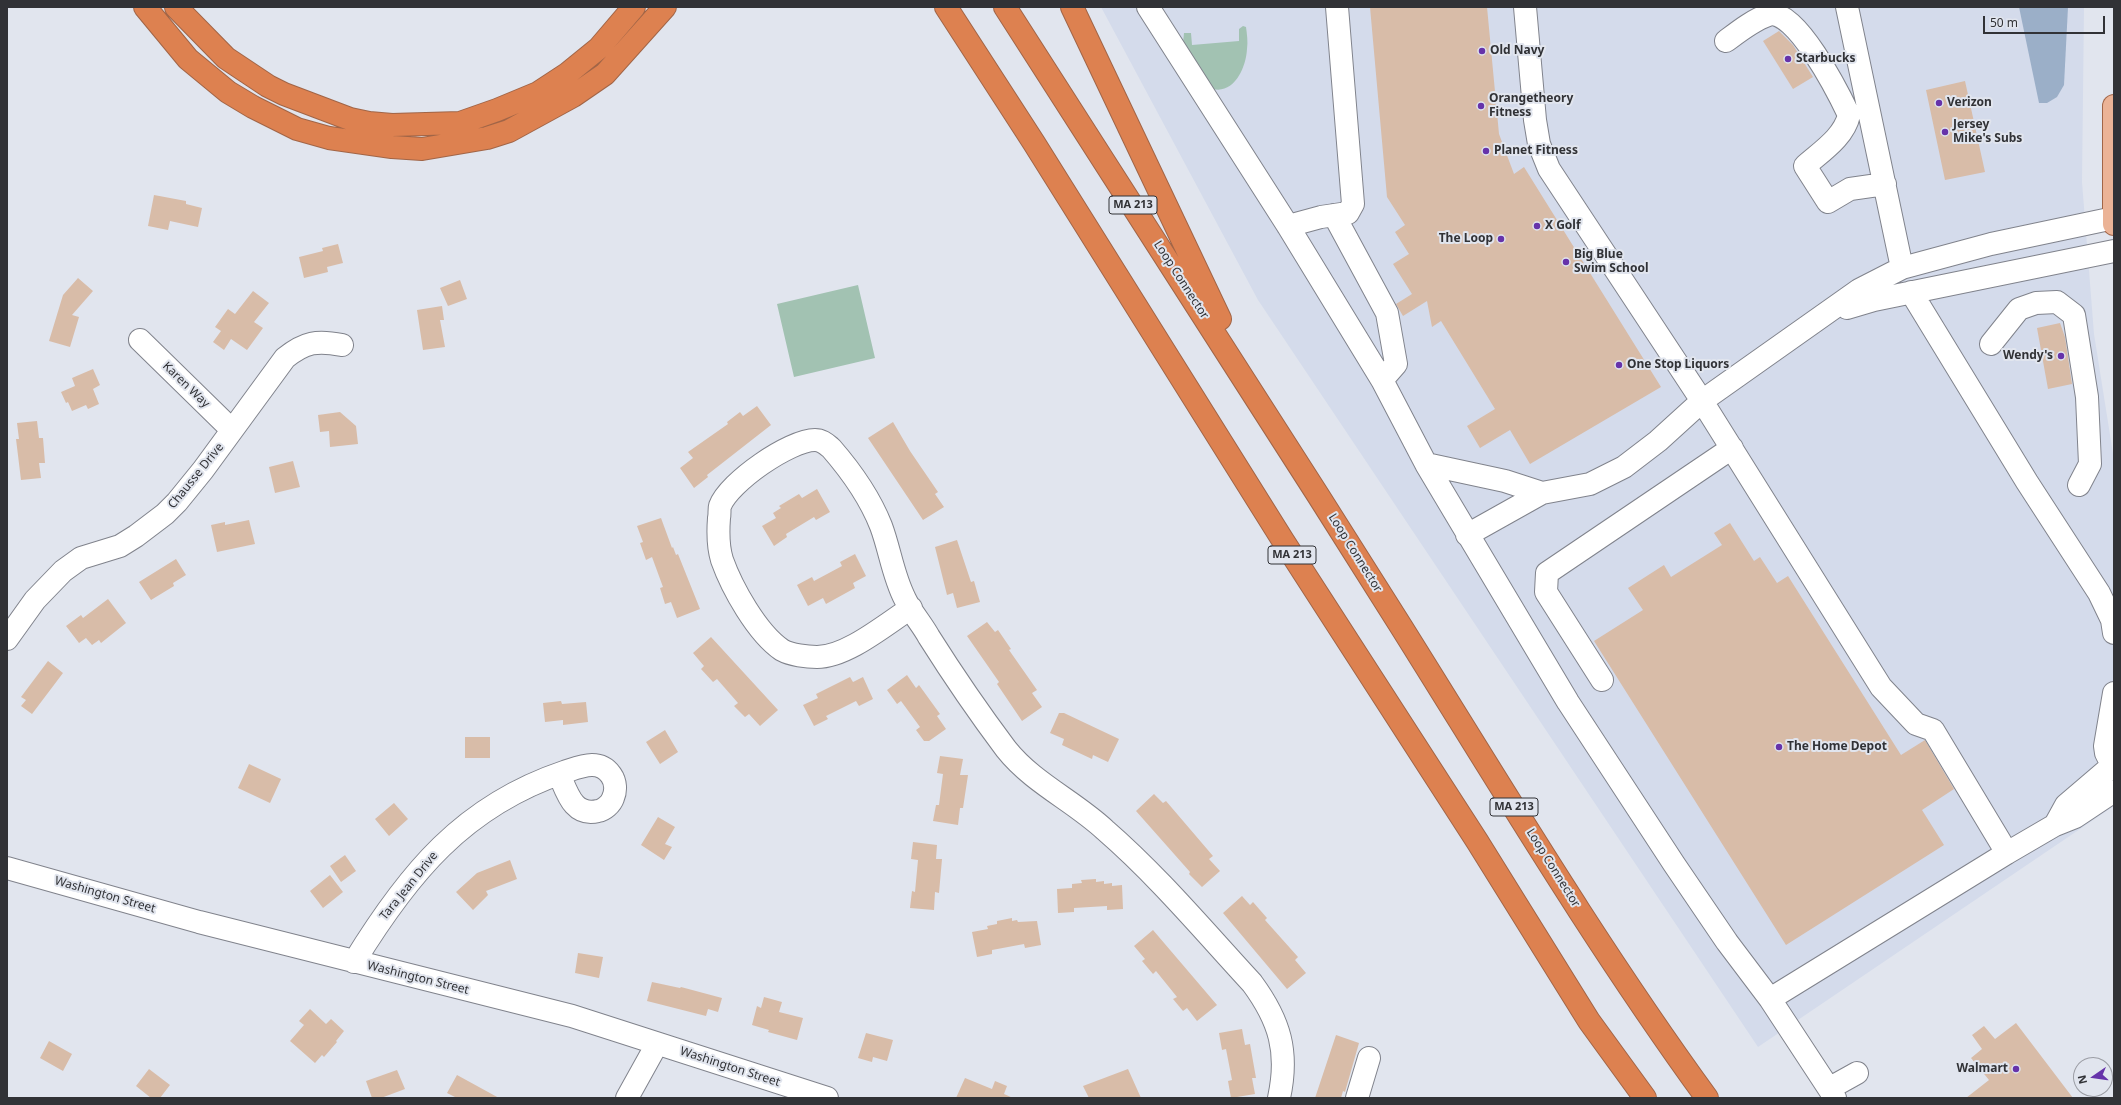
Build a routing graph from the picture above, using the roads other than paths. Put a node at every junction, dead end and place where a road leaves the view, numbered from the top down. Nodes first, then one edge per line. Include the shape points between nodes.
1 (145, 7) edge
2 (176, 7) edge
3 (634, 7) edge
4 (665, 7) edge
5 (946, 7) edge
6 (1005, 7) edge
7 (1072, 7) edge
8 (1148, 7) edge
9 (1337, 7) edge
10 (1525, 7) edge
11 (1847, 7) edge
12 (1726, 41) dead end
13 (2114, 106) edge
14 (1884, 184) junction
15 (1334, 215) junction
16 (2114, 218) edge
17 (2114, 224) edge
18 (1288, 226) junction
19 (2114, 251) edge
20 (1902, 268) junction
21 (1911, 292) junction
22 (1821, 317) junction
23 (140, 340) dead end
24 (1991, 344) dead end
25 (342, 345) dead end
26 (1382, 380) junction
27 (1702, 401) junction
28 (1260, 403) junction
29 (232, 430) junction
30 (1732, 448) junction
31 (1426, 464) junction
32 (2080, 485) dead end
33 (1542, 493) junction
34 (1467, 535) junction
35 (911, 608) junction
36 (2114, 633) edge
37 (7, 639) edge
38 (1602, 680) dead end
39 (2114, 693) edge
40 (2113, 766) edge
41 (559, 774) dead end
42 (2114, 791) edge
43 (2055, 825) junction
44 (2007, 853) junction
45 (7, 868) edge
46 (354, 962) junction
47 (1770, 999) junction
48 (657, 1044) junction
49 (1368, 1058) dead end
50 (1857, 1073) dead end
51 (1832, 1093) edge
52 (627, 1098) edge
53 (827, 1098) edge
54 (1279, 1098) edge
55 (1357, 1098) edge
56 (1645, 1098) edge
57 (1707, 1098) edge

1 - 4 highway via 188,59 228,92 253,107 297,128 329,138 422,149 487,138 509,130 573,96 605,74
2 - 3 highway via 226,58 268,86 350,119 398,125 460,122 538,93 568,74 599,48
5 - 56 highway, MA 213 via 1589,1021
6 - 28 highway, Loop Connector / MA 213
7 - 28 highway
8 - 18 street
9 - 15 street via 1353,204 1348,213
10 - 27 street via 1535,120 1539,144 1549,169
11 - 14 street
12 - 14 street via 1769,15 1782,16 1801,34 1849,115 1846,126 1805,166 1828,202 1850,190
13 - 16 main road
14 - 20 street
15 - 18 street
15 - 26 street via 1386,313 1396,364
16 - 17 main road
16 - 20 street via 1991,244
18 - 26 street
19 - 21 street
20 - 22 street via 1860,290
21 - 22 street via 1874,300
21 - 36 street via 2027,482 2099,593 2112,620
22 - 27 street
23 - 29 street, Karen Way
24 - 32 street via 2019,309 2036,303 2056,302 2074,315 2087,397 2090,464
25 - 29 street, Chausse Drive via 326,342 309,343 296,349 285,358
26 - 31 street
27 - 30 street
27 - 33 street via 1624,468 1590,484
28 - 57 highway, Loop Connector / MA 213 via 1588,924 1668,1045
29 - 37 street, Chausse Drive via 191,486 165,514 120,546 81,558 63,571 35,600
30 - 38 street via 1547,573 1546,592
30 - 44 street via 1881,687 1916,724 1934,730
31 - 33 street via 1505,481
31 - 34 street
33 - 34 street
34 - 47 street via 1568,702 1669,857 1727,942
35 - 35 street via 897,582 888,545 873,507 840,459 824,442 807,441 791,446 776,455 731,491 720,506 722,560 754,622 767,638 784,651 818,657 837,652 856,644
35 - 54 street via 1002,743 1022,766 1089,815 1134,855 1252,983 1271,1012 1283,1048 1284,1065
39 - 40 street via 2105,746
40 - 43 street via 2066,806
41 - 46 street, Tara Jean Drive via 499,801 460,829 426,862 396,897
42 - 43 street via 2075,817
43 - 44 street
44 - 47 street
45 - 46 street, Washington Street
46 - 48 street, Washington Street via 572,1016
47 - 51 street
48 - 52 street
48 - 53 street, Washington Street
49 - 55 street
50 - 51 street

